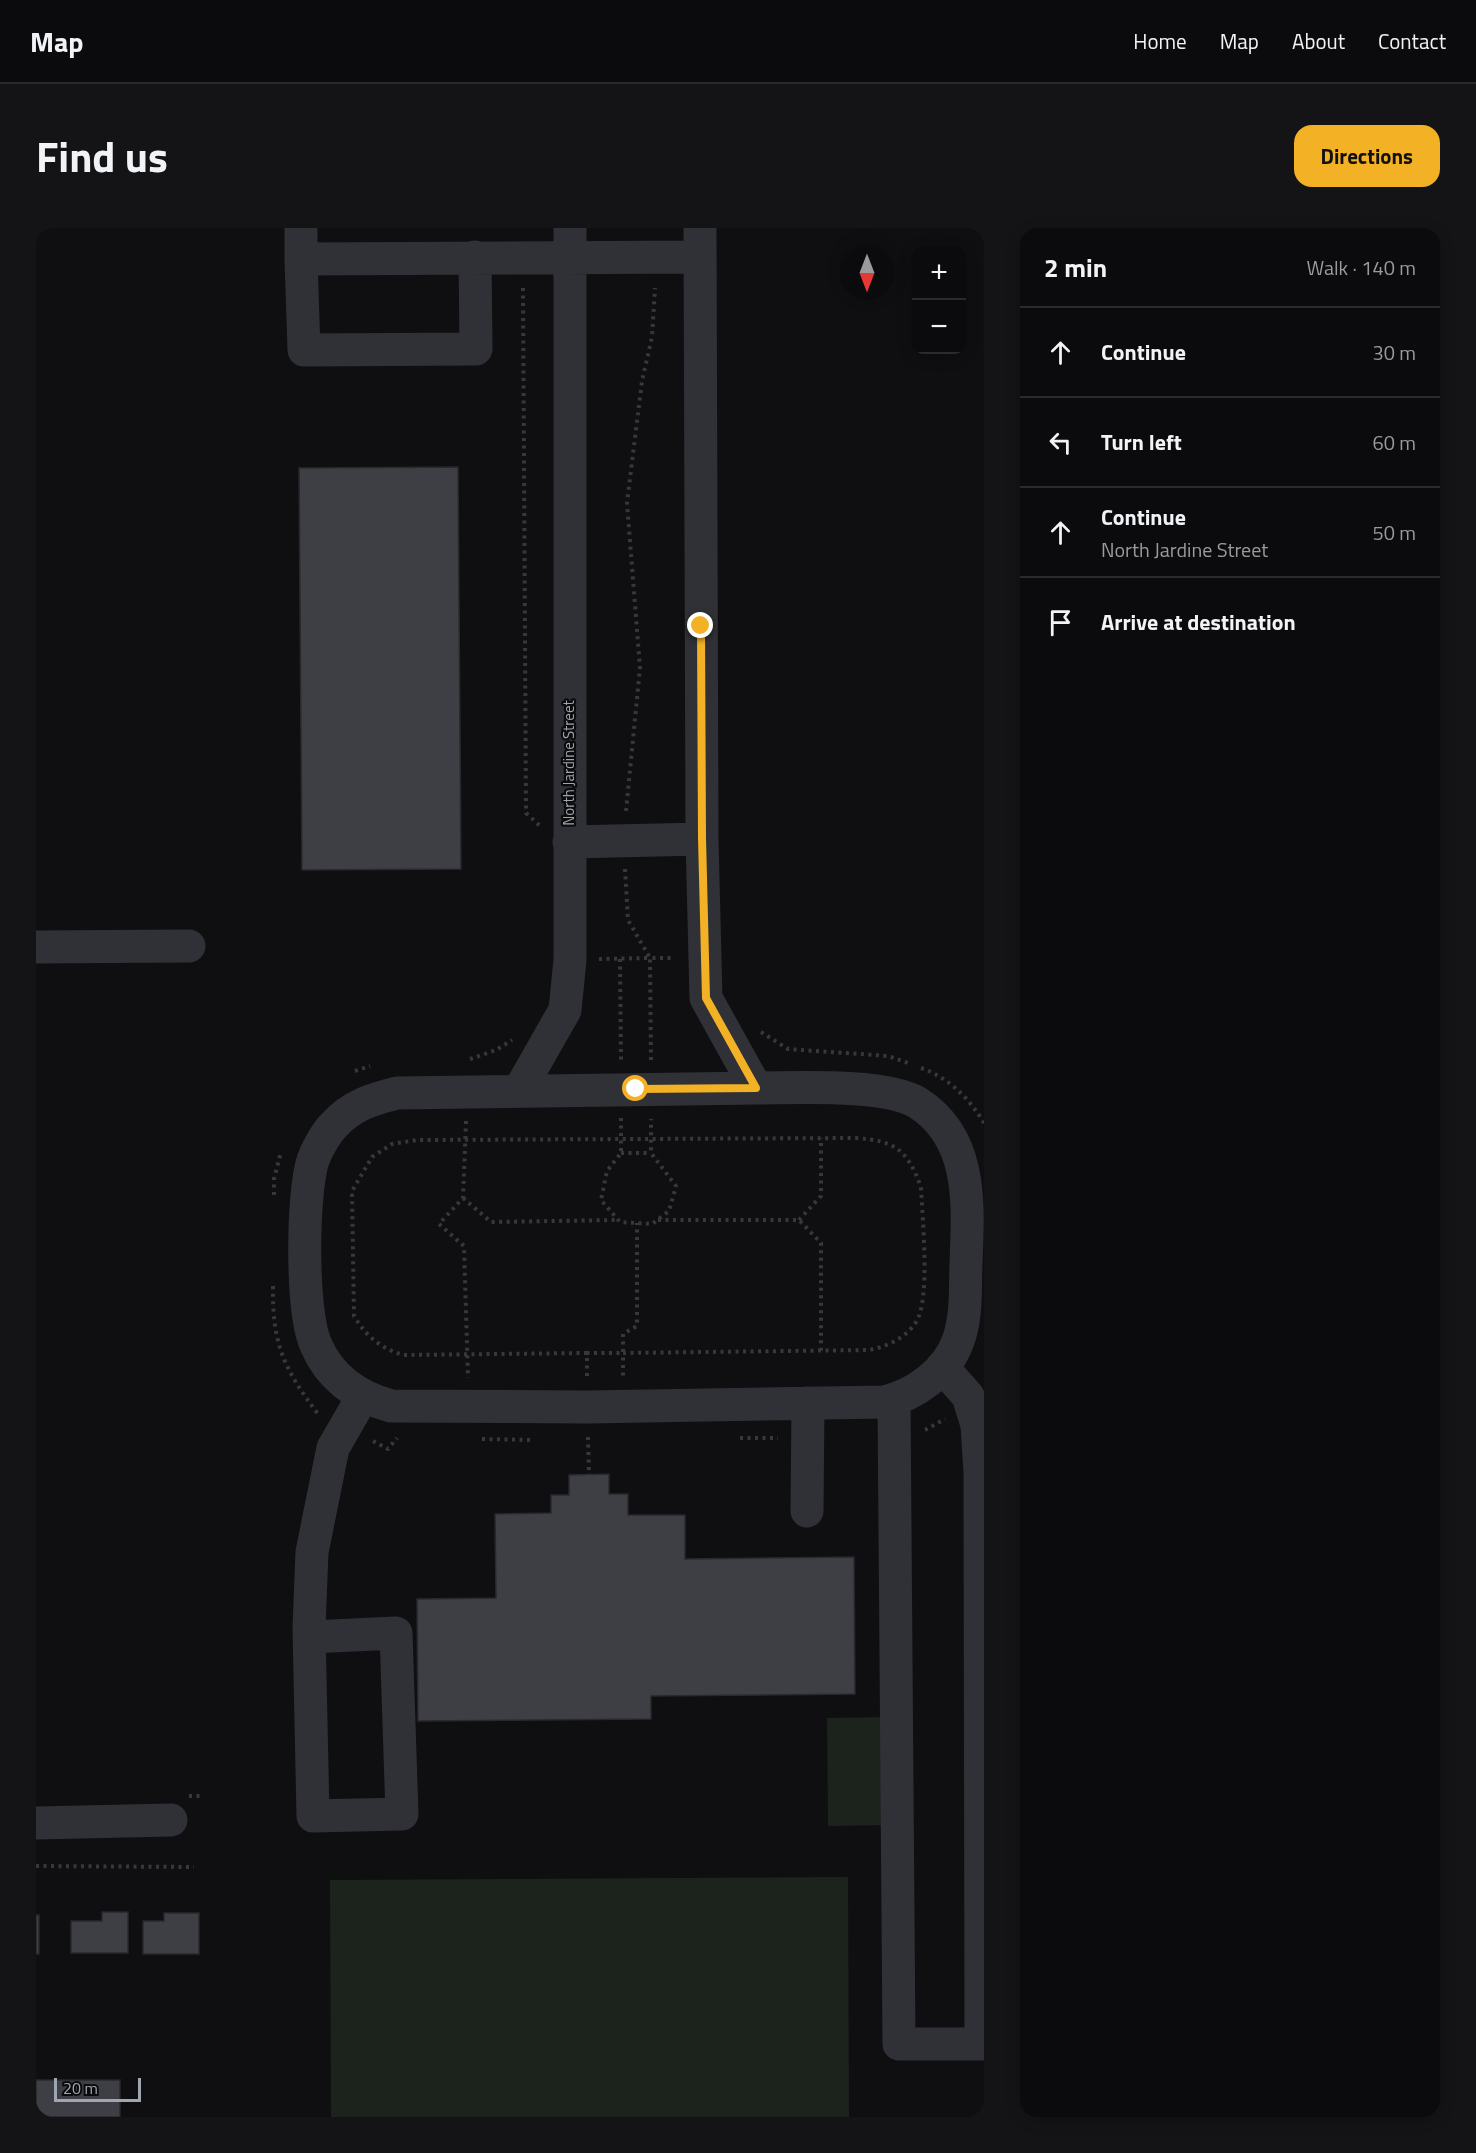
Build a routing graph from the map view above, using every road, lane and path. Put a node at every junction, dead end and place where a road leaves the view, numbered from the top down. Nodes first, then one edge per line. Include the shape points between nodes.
1 (570, 242) edge
2 (301, 243) edge
3 (700, 243) edge
4 (475, 257) junction
5 (522, 257) junction
6 (556, 836) junction
7 (702, 838) junction
8 (189, 946) dead end
9 (36, 947) edge
10 (650, 958) dead end
11 (570, 960) junction
12 (380, 1064) dead end
13 (351, 1073) dead end
14 (756, 1088) junction
15 (520, 1089) junction
16 (466, 1091) junction
17 (821, 1138) junction
18 (466, 1141) junction
19 (282, 1148) dead end
20 (621, 1153) dead end
21 (651, 1153) dead end
22 (463, 1198) junction
23 (274, 1201) dead end
24 (617, 1220) dead end
25 (658, 1220) dead end
26 (799, 1220) junction
27 (637, 1223) dead end
28 (273, 1278) dead end
29 (821, 1351) junction
30 (587, 1353) junction
31 (623, 1353) junction
32 (467, 1354) junction
33 (942, 1367) junction
34 (623, 1381) dead end
35 (363, 1396) junction
36 (969, 1399) junction
37 (894, 1400) junction
38 (808, 1402) junction
39 (469, 1406) junction
40 (588, 1407) junction
41 (345, 1427) junction
42 (402, 1432) dead end
43 (894, 1435) junction
44 (807, 1437) junction
45 (738, 1438) dead end
46 (534, 1440) dead end
47 (577, 1440) dead end
48 (588, 1440) junction
49 (600, 1440) dead end
50 (589, 1475) dead end
51 (807, 1511) dead end
52 (310, 1637) junction
53 (171, 1820) dead end
54 (36, 1823) edge
55 (36, 1866) edge
56 (194, 1867) dead end

1 - 3 street
1 - 5 street
1 - 6 street, North Jardine Street
2 - 4 street
2 - 4 street via 304,350 476,349
3 - 7 street
4 - 5 street
5 - 6 path via 526,813
6 - 7 street, North Jardine Street
6 - 11 street
7 - 14 street via 706,998
8 - 9 street
10 - 11 path
11 - 15 street via 565,1010
12 - 13 path
14 - 15 street
14 - 33 street via 893,1092 918,1103 953,1139 968,1198 965,1304 958,1341
15 - 16 street
16 - 18 path
16 - 35 street via 398,1093 355,1106 332,1126 314,1159 307,1193 311,1330 316,1346 336,1377
17 - 18 path
17 - 26 path via 821,1196
17 - 29 path via 891,1143 915,1169 921,1187 924,1302 916,1323 885,1347
18 - 22 path
18 - 32 path via 392,1143 372,1157 352,1191 351,1229 354,1316 364,1331 386,1350 403,1355
19 - 23 path via 274,1179
20 - 21 path
22 - 24 path via 491,1222
22 - 32 path via 439,1224 464,1246
25 - 26 path
26 - 29 path via 821,1243
27 - 31 path via 637,1326 623,1334
28 - 41 path via 274,1324 287,1370 318,1414
29 - 31 path
30 - 31 path
30 - 32 path
30 - 40 path
31 - 34 path
32 - 39 path
33 - 36 street
33 - 37 street via 918,1390
35 - 39 street via 391,1406
35 - 41 street
36 - 43 path via 953,1414 921,1432
36 - 43 street via 977,1425 980,1472 981,2044 899,2044
37 - 38 street
37 - 43 street
38 - 40 street
38 - 44 street
39 - 40 street
39 - 46 path via 471,1437 490,1441
40 - 48 path
41 - 42 path via 388,1449
41 - 52 street via 333,1448 312,1552
44 - 45 path
44 - 51 street
47 - 48 path
48 - 49 path
48 - 50 path
52 - 52 street via 314,1816 402,1814 396,1633
53 - 54 street
55 - 56 path

